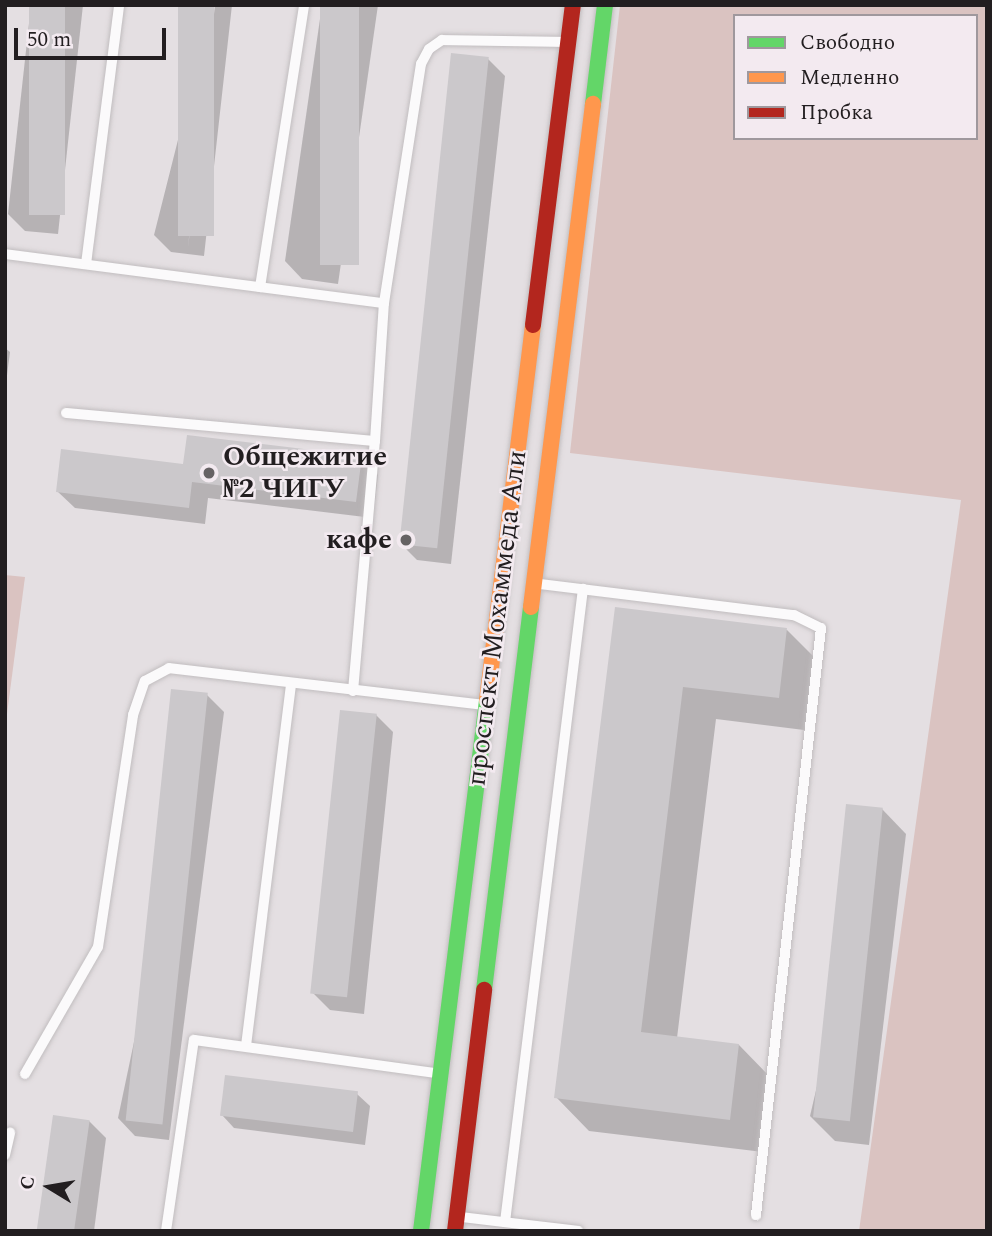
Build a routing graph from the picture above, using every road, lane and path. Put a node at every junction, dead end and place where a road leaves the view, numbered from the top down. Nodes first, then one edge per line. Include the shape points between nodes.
1 (119, 5) edge
2 (304, 5) edge
3 (573, 5) edge
4 (605, 5) edge
5 (569, 42) junction
6 (5, 254) edge
7 (86, 264) junction
8 (260, 287) junction
9 (384, 303) junction
10 (66, 413) dead end
11 (375, 440) junction
12 (536, 583) junction
13 (583, 589) junction
14 (291, 684) junction
15 (353, 691) junction
16 (486, 705) junction
17 (246, 1046) junction
18 (440, 1073) junction
19 (25, 1074) dead end
20 (10, 1133) dead end
21 (5, 1155) edge
22 (756, 1215) dead end
23 (505, 1222) junction
24 (456, 1224) edge
25 (166, 1231) edge
26 (421, 1231) edge
27 (578, 1231) edge

1 - 7 lane
2 - 8 lane
3 - 5 main road, проспект Мохаммеда Али
4 - 12 main road, проспект Мохаммеда Али
5 - 9 lane via 442,40 429,49 421,64
5 - 16 main road, проспект Мохаммеда Али
6 - 7 lane
7 - 8 lane
8 - 9 lane
9 - 11 lane
10 - 11 lane
11 - 15 lane
12 - 13 lane
12 - 24 main road, проспект Мохаммеда Али
13 - 22 lane via 794,615 821,628 825,640
13 - 23 lane
14 - 15 lane
14 - 17 lane
14 - 19 lane via 169,668 145,681 134,715 98,947
15 - 16 lane
16 - 18 main road, проспект Мохаммеда Али
17 - 18 lane
17 - 25 lane via 197,1040 190,1045
18 - 26 main road, проспект Мохаммеда Али
20 - 21 lane
23 - 24 lane
23 - 27 lane

